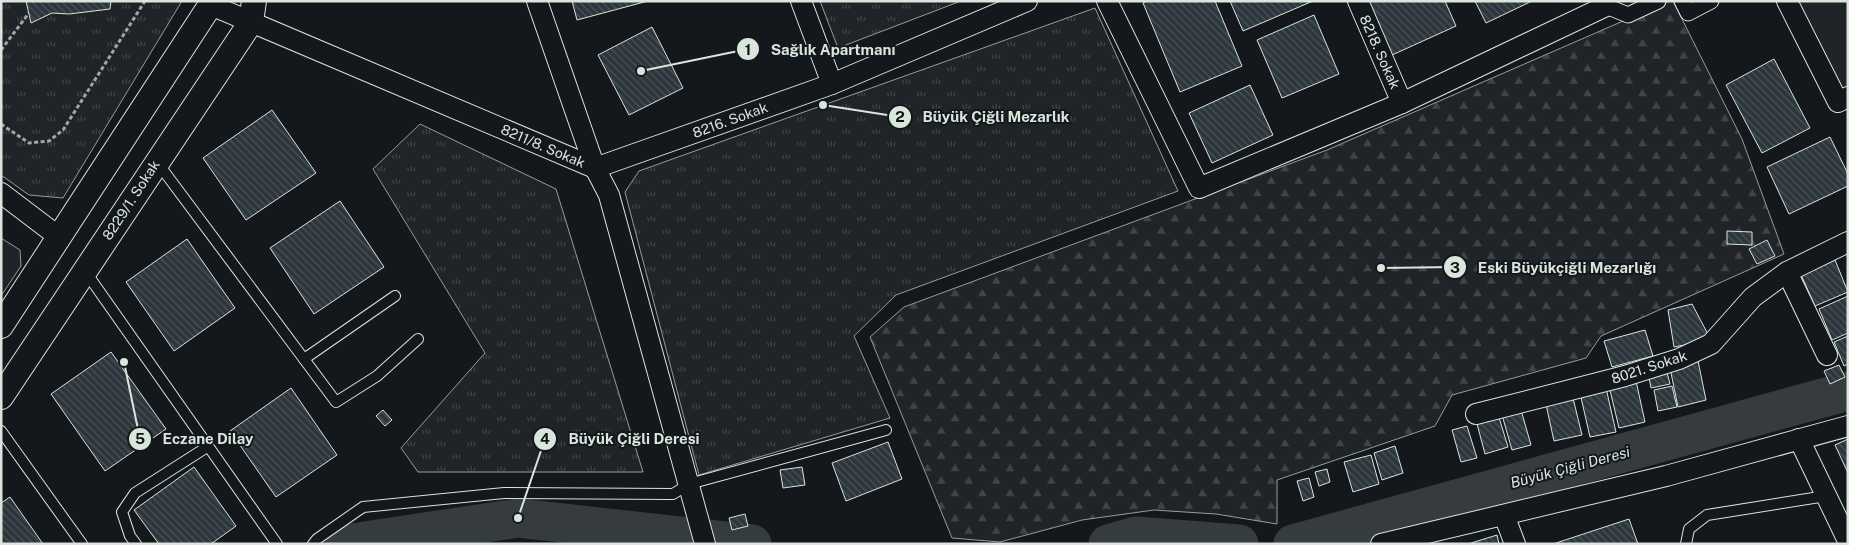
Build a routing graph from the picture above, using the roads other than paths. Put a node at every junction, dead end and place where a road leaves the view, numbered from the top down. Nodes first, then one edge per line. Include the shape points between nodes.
1 (537, 1) edge
2 (801, 1) edge
3 (1027, 1) edge
4 (1106, 1) edge
5 (1358, 1) edge
6 (1658, 1) edge
7 (1682, 1) edge
8 (1711, 1) edge
9 (1787, 1) edge
10 (212, 3) edge
11 (1605, 4) edge
12 (252, 12) edge
13 (832, 84) junction
14 (1848, 97) edge
15 (1402, 103) junction
16 (157, 161) junction
17 (595, 168) junction
18 (1, 192) edge
19 (59, 237) junction
20 (1848, 242) edge
21 (85, 270) junction
22 (1787, 272) junction
23 (395, 296) dead end
24 (1, 326) edge
25 (418, 339) dead end
26 (1827, 355) dead end
27 (304, 359) junction
28 (1, 397) edge
29 (1476, 414) dead end
30 (1848, 426) edge
31 (886, 430) dead end
32 (1, 432) edge
33 (1799, 439) junction
34 (207, 447) junction
35 (689, 484) junction
36 (1826, 496) junction
37 (1504, 515) junction
38 (1446, 536) edge
39 (1848, 541) edge
40 (82, 544) edge
41 (136, 544) edge
42 (277, 544) edge
43 (313, 544) edge
44 (706, 544) edge
45 (1381, 544) edge
46 (1516, 544) edge
47 (1686, 544) edge

1 - 17 street
2 - 13 street
3 - 13 street, 8216. Sokak
4 - 15 street via 1199,188
5 - 15 street, 8218. Sokak
6 - 11 street via 1628,15
7 - 8 street via 1688,13
9 - 14 street via 1838,102
10 - 12 street, 8211/8. Sokak
10 - 19 street
11 - 15 street
12 - 16 street, 8229/1. Sokak
12 - 17 street, 8211/8. Sokak
13 - 17 street, 8216. Sokak
16 - 21 street, 8229/1. Sokak
16 - 27 lane
17 - 35 street, 8211/8. Sokak via 609,195
18 - 19 street
19 - 24 street
20 - 22 street, 8021. Sokak
21 - 28 street, 8229/1. Sokak
21 - 34 lane
22 - 26 street
22 - 29 street, 8021. Sokak via 1753,298 1711,344 1679,359
23 - 27 lane
25 - 27 lane via 377,376 336,402
30 - 33 street
31 - 35 lane
32 - 40 lane
33 - 36 street
33 - 37 street via 1666,476
34 - 41 lane via 135,493 122,512
34 - 42 lane
35 - 43 lane via 673,494 504,493 363,507
35 - 44 street, 8211/8. Sokak
36 - 39 street
36 - 47 lane via 1707,515 1689,529
37 - 38 street
37 - 46 street
38 - 45 street

